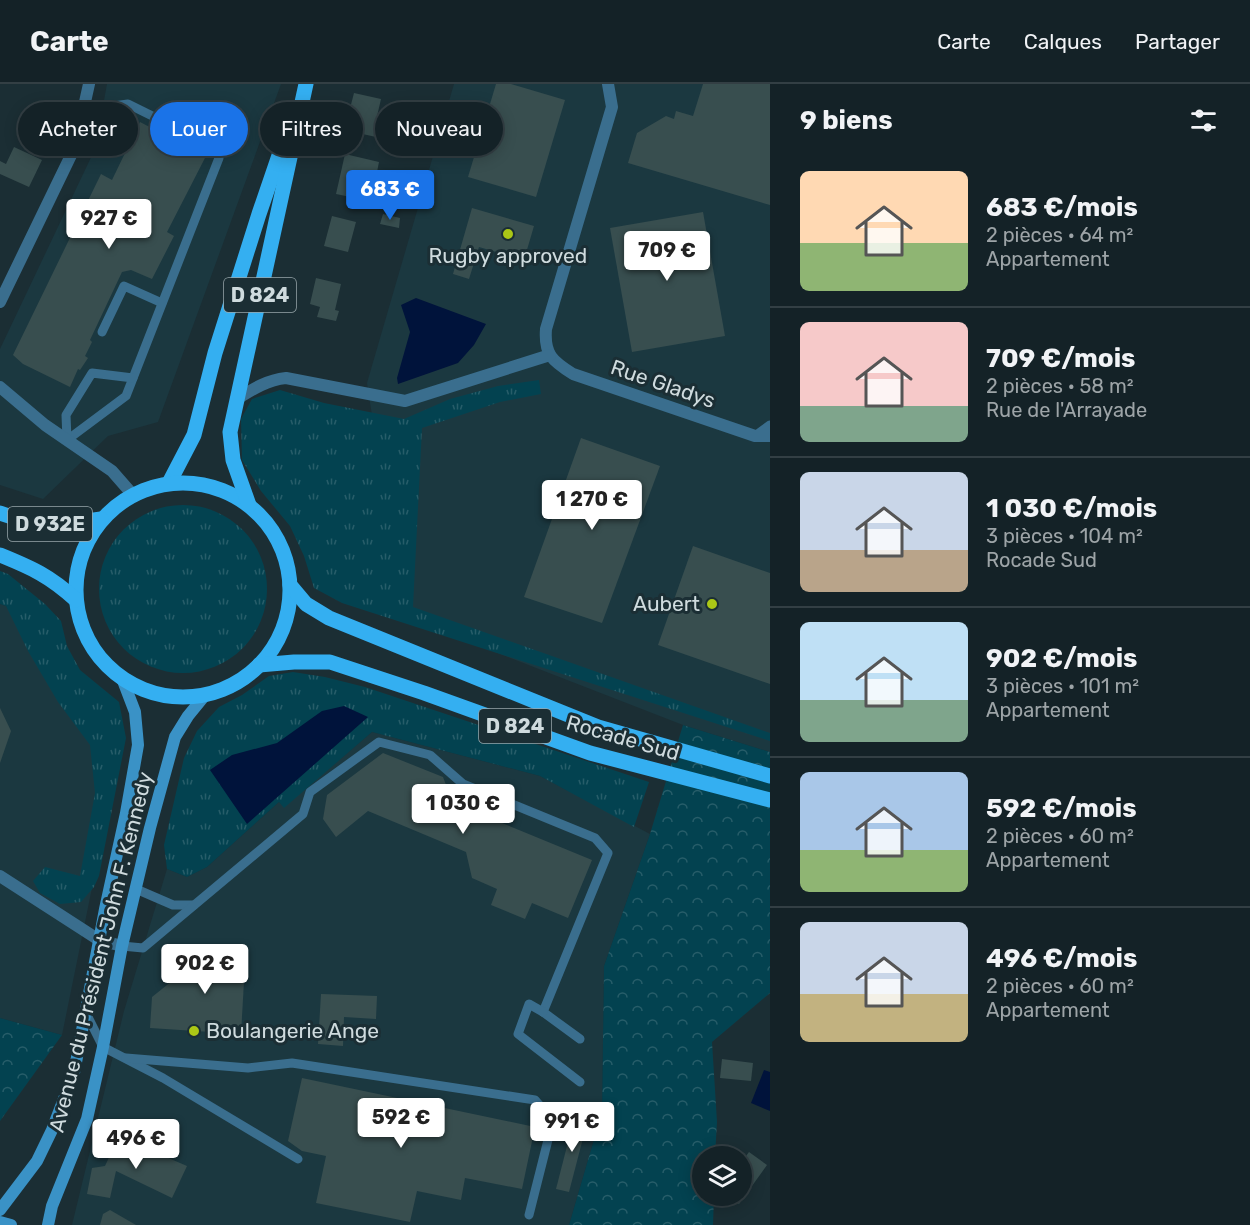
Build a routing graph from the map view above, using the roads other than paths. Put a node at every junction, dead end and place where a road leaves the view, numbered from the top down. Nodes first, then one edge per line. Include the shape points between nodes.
1 (88, 84) edge
2 (305, 84) edge
3 (609, 84) edge
4 (85, 102) edge
5 (138, 109) edge
6 (71, 156) edge
7 (0, 302) edge
8 (162, 303) junction
9 (102, 332) dead end
10 (550, 355) junction
11 (133, 378) junction
12 (0, 387) edge
13 (237, 399) junction
14 (770, 425) edge
15 (755, 436) junction
16 (770, 436) edge
17 (67, 440) junction
18 (169, 483) junction
19 (133, 495) junction
20 (249, 505) junction
21 (0, 513) edge
22 (101, 519) junction
23 (0, 555) edge
24 (290, 585) junction
25 (76, 600) junction
26 (259, 665) junction
27 (122, 678) junction
28 (206, 694) junction
29 (770, 776) edge
30 (770, 800) edge
31 (1, 878) edge
32 (136, 890) junction
33 (194, 905) junction
34 (99, 940) junction
35 (122, 946) junction
36 (85, 1011) junction
37 (543, 1012) junction
38 (580, 1039) dead end
39 (103, 1047) junction
40 (126, 1058) junction
41 (580, 1082) dead end
42 (298, 1159) dead end
43 (0, 1210) edge
44 (529, 1215) dead end
45 (0, 1222) edge
46 (11, 1225) edge
47 (48, 1225) edge

1 - 4 street
2 - 13 main road, D 824
2 - 18 main road, D 824 via 215,353 194,435
3 - 10 street via 612,106 546,329 545,343
5 - 8 lane via 217,148 219,158
6 - 7 street
8 - 9 lane via 124,286
8 - 11 lane
10 - 13 street via 405,401 286,378 262,384
10 - 15 street, Rue Gladys via 573,374
11 - 17 lane via 126,396
11 - 17 lane via 92,373 66,415
12 - 17 street
13 - 20 main road, D 824 via 231,432 233,460
14 - 15 lane
15 - 16 street, Rue Gladys
17 - 19 street via 112,471
18 - 19 main road
18 - 20 main road via 216,488
19 - 22 main road
20 - 24 main road via 270,528 284,555
21 - 22 main road, D 932E via 25,522 53,525
22 - 25 main road via 86,544 77,571
23 - 25 main road, D 932E via 41,572
24 - 26 main road via 284,623 277,641
24 - 29 main road, Rocade Sud / D 824 via 306,604 330,618 598,727
25 - 27 main road via 88,639 99,657
26 - 28 main road via 225,688
26 - 30 main road, Rocade Sud / D 824 via 330,662 590,753
27 - 28 main road via 148,691 176,697
27 - 34 main road, Avenue du Président John F. Kennedy via 135,712 138,745
28 - 32 main road, Avenue du Président John F. Kennedy via 175,737
31 - 34 street
32 - 33 lane via 173,905
32 - 35 main road, Avenue du Président John F. Kennedy
33 - 35 lane via 143,948
33 - 37 lane via 303,814 310,792 379,742 430,754 463,784 595,838 608,853
34 - 35 street
34 - 36 main road, Avenue du Président John F. Kennedy
35 - 39 main road, Avenue du Président John F. Kennedy
36 - 39 lane
36 - 43 main road, Avenue du Président John F. Kennedy via 74,1073 52,1130 32,1169
37 - 38 lane
37 - 41 lane via 529,1004 518,1034
39 - 40 lane
39 - 47 main road, Avenue du Président John F. Kennedy via 87,1119
40 - 42 lane
40 - 44 lane via 248,1068 292,1063 535,1101 549,1116 551,1128
45 - 46 main road

